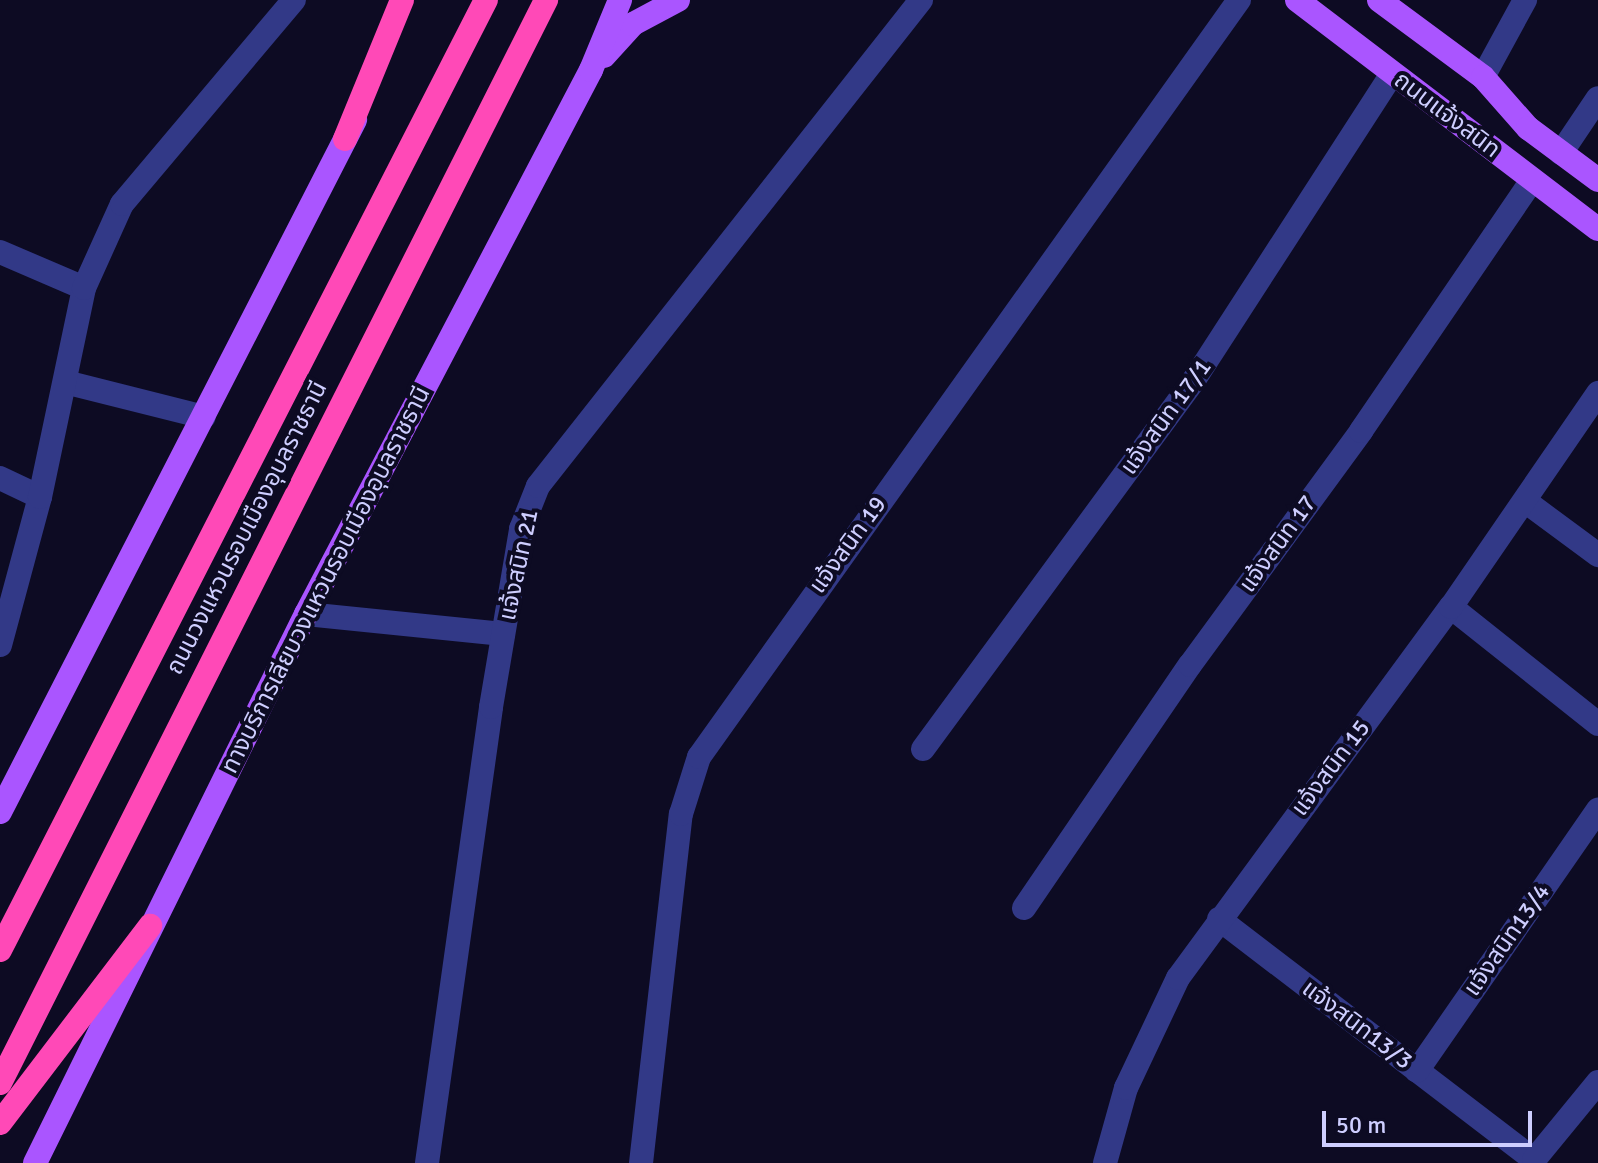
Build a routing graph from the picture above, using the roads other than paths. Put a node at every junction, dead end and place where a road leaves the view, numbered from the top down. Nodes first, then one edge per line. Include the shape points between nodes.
1 (294, 0) edge
2 (402, 0) edge
3 (415, 0) edge
4 (486, 0) edge
5 (546, 0) edge
6 (620, 0) edge
7 (678, 0) edge
8 (921, 0) edge
9 (1239, 0) edge
10 (1297, 0) edge
11 (1379, 0) edge
12 (1525, 0) edge
13 (591, 70) junction
14 (1392, 74) junction
15 (1483, 77) junction
16 (1598, 98) edge
17 (345, 139) junction
18 (1561, 153) junction
19 (1532, 180) junction
20 (1598, 180) edge
21 (1598, 229) edge
22 (0, 252) edge
23 (84, 288) junction
24 (65, 382) junction
25 (1598, 393) edge
26 (204, 417) junction
27 (0, 478) edge
28 (40, 497) junction
29 (1525, 501) junction
30 (1598, 555) edge
31 (1451, 607) junction
32 (306, 614) junction
33 (503, 634) junction
34 (1, 638) edge
35 (1598, 724) edge
36 (923, 749) dead end
37 (1598, 810) edge
38 (0, 812) edge
39 (1024, 908) dead end
40 (1219, 919) junction
41 (150, 926) junction
42 (0, 950) edge
43 (1417, 1071) junction
44 (1598, 1082) edge
45 (0, 1083) edge
46 (0, 1123) edge
47 (35, 1163) edge
48 (427, 1163) edge
49 (641, 1163) edge
50 (1105, 1163) edge

1 - 23 street via 122,204
2 - 17 highway
3 - 17 main road
4 - 42 highway, ถนนวงแหวนรอบเมืองอุบลราชธานี
5 - 45 highway, ถนนวงแหวนรอบเมืองอุบลราชธานี
6 - 13 main road, ทางบริการเลียบวงแหวนรอบเมืองอุบลราชธานี
7 - 13 main road via 633,24
8 - 33 street, แจ้งสนิท 21 via 538,486 521,529
9 - 49 street, แจ้งสนิท 19 via 699,757 681,814
10 - 14 main road, ถนนแจ้งสนิท
11 - 15 main road, ถนนแจ้งสนิท
12 - 15 street
13 - 32 main road, ทางบริการเลียบวงแหวนรอบเมืองอุบลราชธานี
14 - 19 main road, ถนนแจ้งสนิท
14 - 36 street, แจ้งสนิท 17/1 via 1194,380
15 - 18 main road, ถนนแจ้งสนิท via 1528,128
16 - 18 street
17 - 26 main road
18 - 20 main road, ถนนแจ้งสนิท
19 - 21 main road, ถนนแจ้งสนิท
19 - 39 street, แจ้งสนิท 17
22 - 23 street
23 - 24 street
24 - 26 street
24 - 28 street
25 - 29 street, แจ้งสนิท 15
26 - 38 main road
27 - 28 street
28 - 34 street
29 - 30 street
29 - 31 street, แจ้งสนิท 15
31 - 35 street
31 - 40 street, แจ้งสนิท 15
32 - 33 street
32 - 41 main road, ทางบริการเลียบวงแหวนรอบเมืองอุบลราชธานี
33 - 48 street, แจ้งสนิท 21
37 - 43 street, แจ้งสนิท13/4
40 - 43 street, แจ้งสนิท13/3
40 - 50 street, แจ้งสนิท 15 via 1178,978 1126,1088
41 - 46 highway
41 - 47 main road, ทางบริการเลียบวงแหวนรอบเมืองอุบลราชธานี
43 - 44 street, แจ้งสนิท13/3 via 1534,1160

